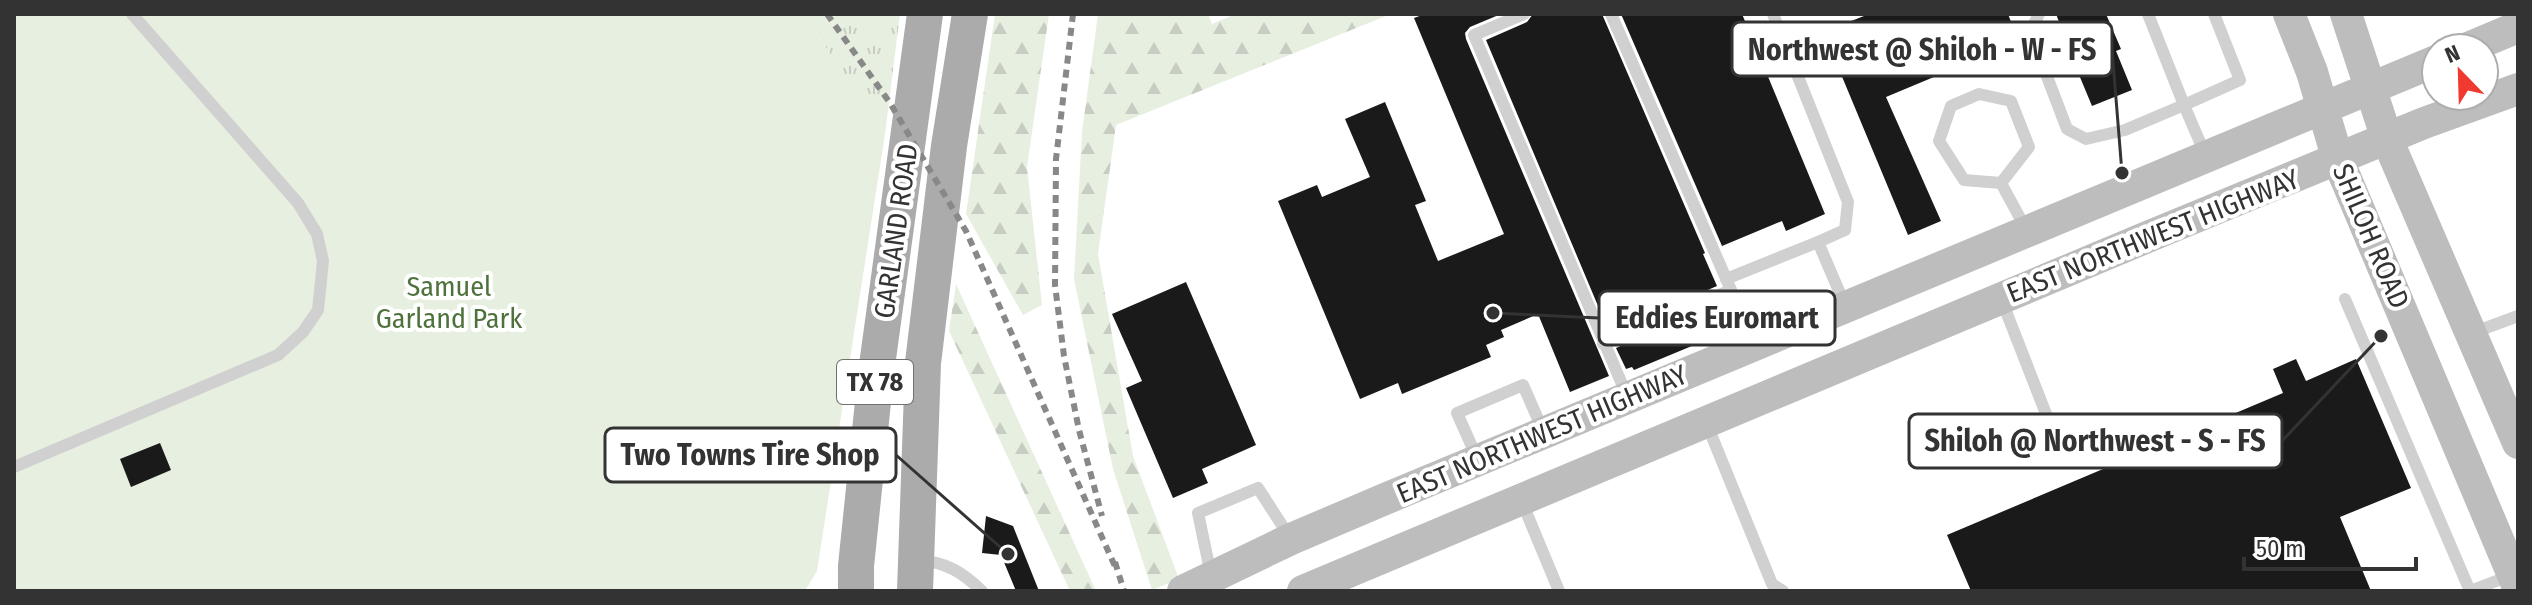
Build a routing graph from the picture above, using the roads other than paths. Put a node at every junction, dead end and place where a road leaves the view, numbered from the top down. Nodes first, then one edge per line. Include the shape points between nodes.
1 (132, 14) edge
2 (925, 14) edge
3 (970, 14) edge
4 (1524, 14) edge
5 (1611, 14) edge
6 (1773, 14) edge
7 (2039, 14) edge
8 (2148, 14) edge
9 (2214, 14) edge
10 (2289, 14) edge
11 (2346, 14) edge
12 (2420, 68) edge
13 (2371, 88) junction
14 (2518, 89) edge
15 (2184, 105) junction
16 (2322, 109) junction
17 (2387, 139) junction
18 (2206, 157) junction
19 (2338, 160) junction
20 (2001, 183) junction
21 (2027, 232) junction
22 (1818, 242) junction
23 (1726, 279) junction
24 (2000, 298) junction
25 (2345, 299) dead end
26 (1846, 307) junction
27 (2518, 316) edge
28 (2472, 334) junction
29 (1603, 344) junction
30 (1868, 354) junction
31 (876, 373) junction
32 (1628, 399) junction
33 (2048, 419) dead end
34 (1706, 422) junction
35 (1544, 434) junction
36 (2518, 443) edge
37 (1479, 461) junction
38 (14, 467) edge
39 (1510, 504) junction
40 (1291, 539) junction
41 (915, 576) edge
42 (2515, 581) edge
43 (1197, 584) edge
44 (1775, 589) edge
45 (828, 591) edge
46 (856, 591) edge
47 (982, 591) edge
48 (1303, 591) edge
49 (1559, 591) edge
50 (2470, 591) edge

1 - 38 lane via 298,203 317,234 323,261 318,310 278,355
2 - 31 main road, GARLAND ROAD / TX 78
3 - 41 main road, GARLAND ROAD / TX 78 via 923,363
4 - 29 lane via 1474,35
5 - 23 lane
6 - 22 lane via 1848,202 1845,230
7 - 15 lane via 2030,32 2067,129 2086,139 2125,130
8 - 15 lane
9 - 15 lane via 2240,80
10 - 16 main road, SHILOH ROAD
11 - 13 main road, SHILOH ROAD
12 - 13 main road, EAST NORTHWEST HIGHWAY
13 - 16 main road, EAST NORTHWEST HIGHWAY
13 - 17 main road, SHILOH ROAD
14 - 17 main road, EAST NORTHWEST HIGHWAY
15 - 18 lane
16 - 18 main road, EAST NORTHWEST HIGHWAY
16 - 19 main road, SHILOH ROAD
17 - 19 main road, EAST NORTHWEST HIGHWAY
17 - 28 main road, SHILOH ROAD
18 - 21 main road, EAST NORTHWEST HIGHWAY
19 - 24 main road, EAST NORTHWEST HIGHWAY
19 - 42 main road, SHILOH ROAD
20 - 20 lane via 1964,180 1939,141 1951,106 1979,94 2011,101 2029,147
20 - 21 lane
21 - 26 main road, EAST NORTHWEST HIGHWAY
22 - 23 lane
22 - 26 lane
23 - 29 lane via 1731,290
24 - 30 main road, EAST NORTHWEST HIGHWAY
24 - 33 lane
25 - 50 lane
26 - 30 main road
26 - 32 main road, EAST NORTHWEST HIGHWAY
27 - 28 lane
28 - 36 main road, SHILOH ROAD
29 - 32 lane
30 - 34 main road, EAST NORTHWEST HIGHWAY
31 - 45 main road
31 - 46 main road, GARLAND ROAD / TX 78
32 - 35 main road, EAST NORTHWEST HIGHWAY
34 - 39 main road, EAST NORTHWEST HIGHWAY
34 - 44 lane
35 - 37 main road, EAST NORTHWEST HIGHWAY
35 - 37 lane via 1523,385 1457,413
37 - 39 main road
37 - 40 main road, EAST NORTHWEST HIGHWAY
39 - 48 main road, EAST NORTHWEST HIGHWAY
39 - 49 lane
40 - 43 main road, EAST NORTHWEST HIGHWAY
40 - 43 lane via 1258,488 1198,513
41 - 47 lane via 939,562
42 - 50 lane

